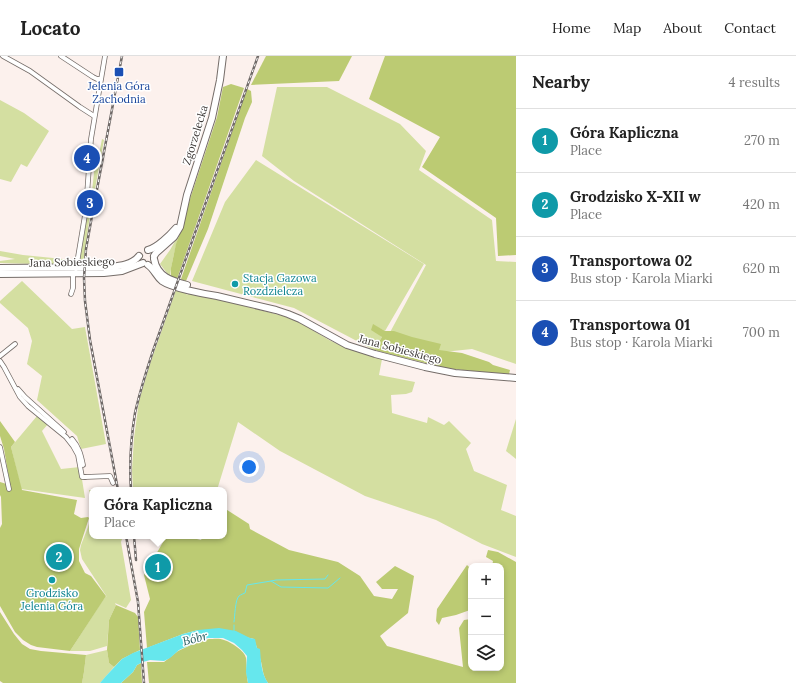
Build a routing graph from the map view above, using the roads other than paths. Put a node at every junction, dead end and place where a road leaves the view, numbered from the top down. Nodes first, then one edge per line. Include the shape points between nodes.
1 (3, 56) edge
2 (61, 56) edge
3 (105, 56) edge
4 (223, 56) edge
5 (100, 79) junction
6 (94, 116) junction
7 (181, 218) junction
8 (148, 250) junction
9 (139, 256) junction
10 (154, 258) junction
11 (145, 264) junction
12 (0, 268) edge
13 (72, 272) junction
14 (0, 274) edge
15 (71, 294) dead end
16 (217, 296) junction
17 (15, 344) dead end
18 (0, 356) edge
19 (0, 361) edge
20 (516, 378) edge
21 (0, 447) edge
22 (113, 483) dead end
23 (9, 489) dead end

1 - 6 street via 30,71
2 - 5 street
3 - 5 street
4 - 7 main road, Zgorzelecka via 212,118
5 - 6 street
6 - 13 street via 86,208
7 - 8 main road, Zgorzelecka via 173,232 153,249
7 - 10 main road, Zgorzelecka via 177,232
8 - 9 main road via 142,251
8 - 10 main road via 153,253
9 - 11 main road
9 - 13 main road, Jana Sobieskiego via 123,265
10 - 11 main road via 152,263
10 - 16 main road, Jana Sobieskiego via 160,272 168,279
11 - 13 main road, Jana Sobieskiego via 104,273
11 - 16 main road, Jana Sobieskiego via 167,284
12 - 13 main road, Jana Sobieskiego
13 - 14 main road, Jana Sobieskiego
13 - 15 street
16 - 20 main road, Jana Sobieskiego via 288,314 347,345 375,354 455,373
17 - 18 street
19 - 22 street via 14,386 78,446 85,476 110,476
21 - 23 street

